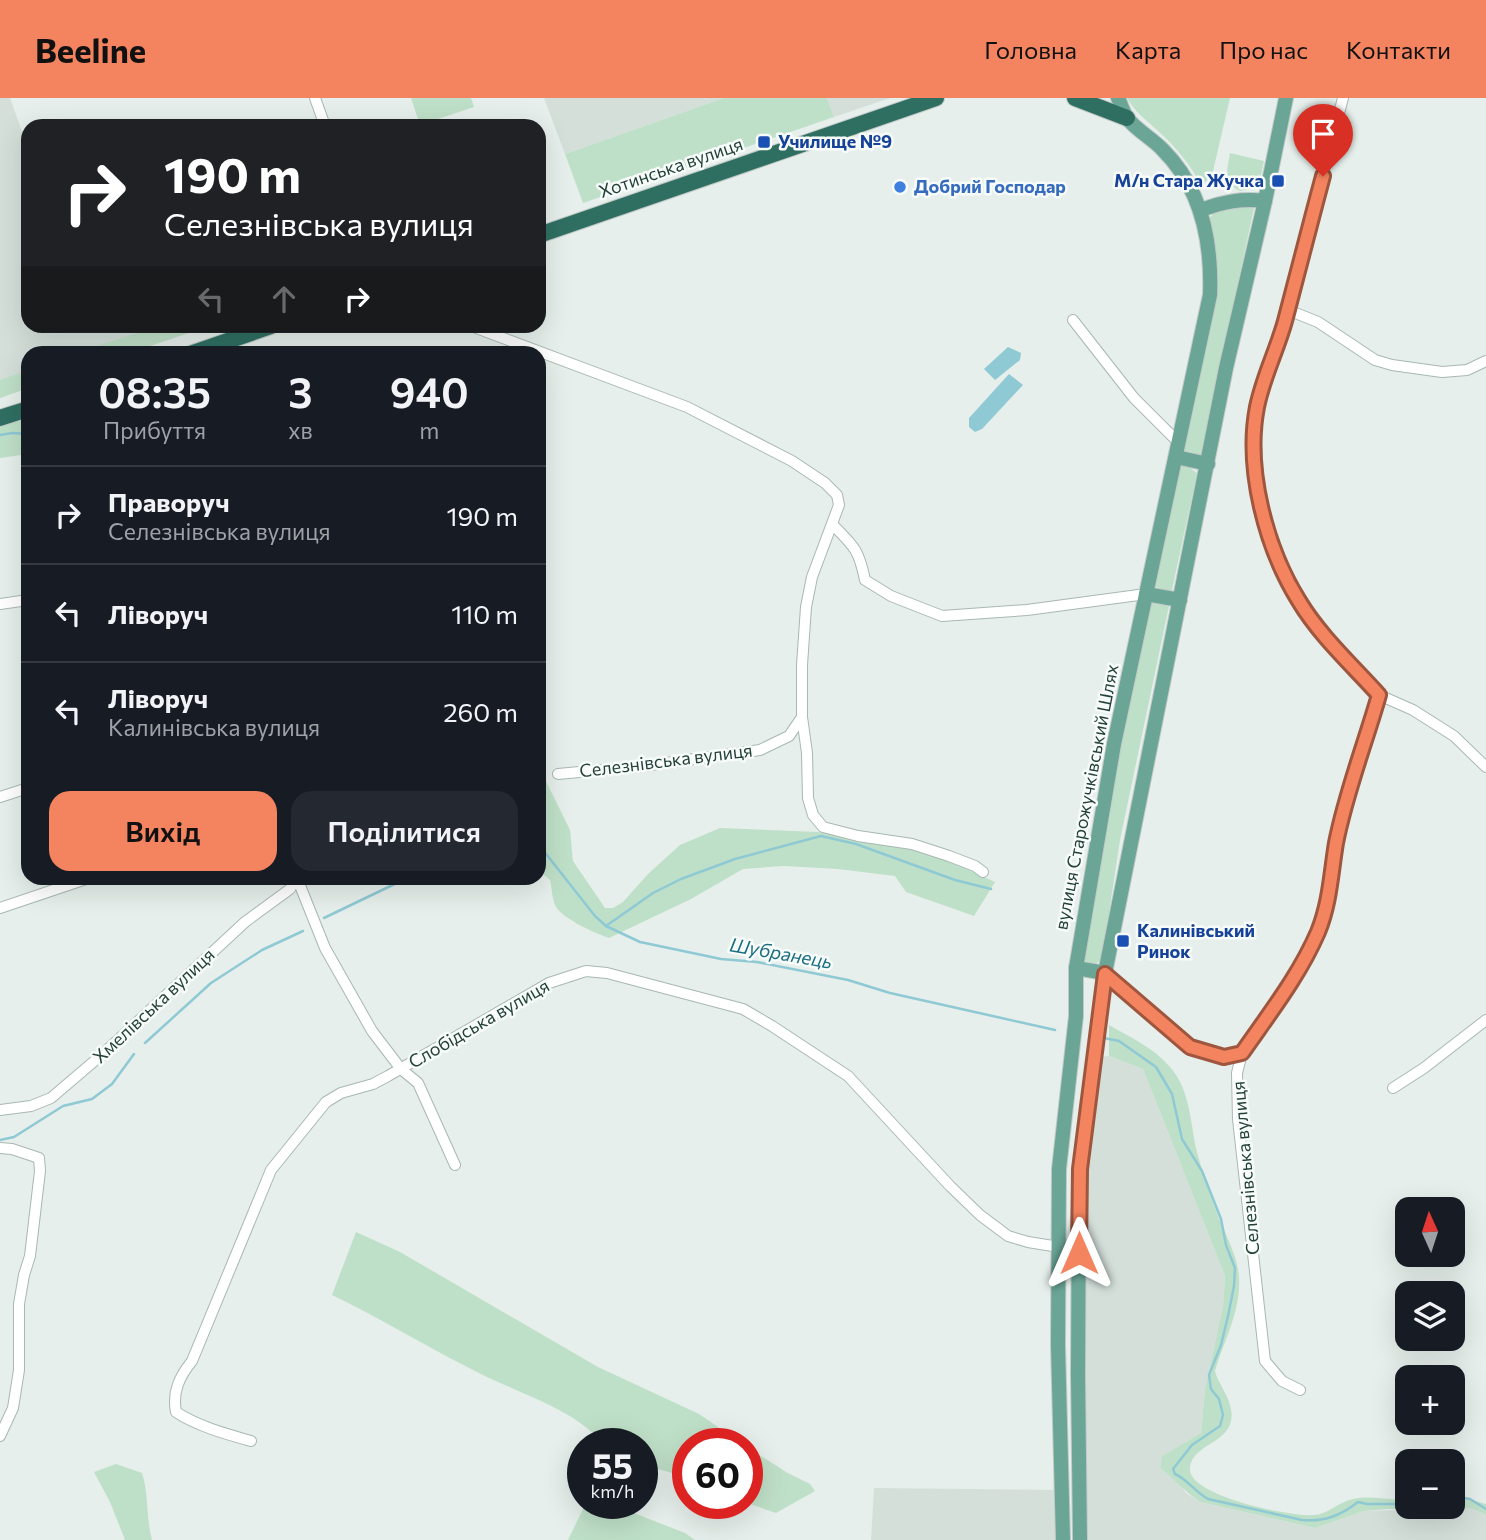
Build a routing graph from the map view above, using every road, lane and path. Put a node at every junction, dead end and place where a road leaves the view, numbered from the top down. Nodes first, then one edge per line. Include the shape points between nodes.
1 (315, 98) edge
2 (936, 98) edge
3 (1075, 98) edge
4 (1118, 98) edge
5 (1286, 98) edge
6 (1343, 98) edge
7 (1127, 118) junction
8 (322, 119) edge
9 (1265, 201) junction
10 (1200, 210) junction
11 (546, 233) edge
12 (1288, 310) junction
13 (1073, 320) dead end
14 (251, 333) edge
15 (490, 333) edge
16 (213, 346) edge
17 (524, 346) edge
18 (546, 354) edge
19 (1486, 360) edge
20 (21, 411) edge
21 (0, 418) edge
22 (1177, 450) junction
23 (1208, 464) junction
24 (833, 525) junction
25 (1146, 594) junction
26 (1180, 600) junction
27 (21, 601) edge
28 (0, 604) edge
29 (1379, 695) junction
30 (802, 717) junction
31 (1486, 766) edge
32 (558, 774) dead end
33 (21, 790) edge
34 (0, 797) edge
35 (983, 872) dead end
36 (68, 885) edge
37 (293, 885) edge
38 (300, 885) edge
39 (0, 908) edge
40 (1076, 968) junction
41 (1105, 974) junction
42 (1486, 1020) edge
43 (1242, 1053) junction
44 (401, 1069) junction
45 (1393, 1088) dead end
46 (0, 1110) edge
47 (0, 1148) edge
48 (455, 1165) dead end
49 (1059, 1169) junction
50 (1080, 1169) junction
51 (1059, 1247) junction
52 (1300, 1390) dead end
53 (0, 1436) edge
54 (251, 1441) dead end
55 (1063, 1540) edge
56 (1080, 1540) edge

1 - 8 street
2 - 11 highway, Хотинська вулиця
3 - 7 highway
4 - 7 main road, вулиця Старожучківський Шлях
5 - 9 main road
6 - 12 street
7 - 10 main road, вулиця Старожучківський Шлях via 1164,151
9 - 10 main road via 1246,198
9 - 23 main road
10 - 22 main road, вулиця Старожучківський Шлях via 1210,295
12 - 19 street via 1318,322 1375,360 1392,365 1442,372 1466,370
12 - 29 street via 1255,420 1252,463 1262,506 1279,561 1300,603
13 - 22 street
14 - 16 highway
15 - 17 street
18 - 24 street via 687,407 792,461 837,495
20 - 21 highway
22 - 23 main road
22 - 25 main road, вулиця Старожучківський Шлях
23 - 26 main road
24 - 25 street via 855,547 865,580 942,616
24 - 30 street via 806,607
25 - 26 main road
25 - 40 main road, вулиця Старожучківський Шлях via 1114,744
26 - 41 main road
27 - 28 street
29 - 31 street via 1454,736
29 - 43 street via 1351,782 1319,931 1268,1019
30 - 32 street, Селезнівська вулиця via 789,736 761,750
30 - 35 street via 808,798 823,827 912,844
33 - 34 street
36 - 39 street
37 - 46 street, Хмелівська вулиця via 236,930 51,1098
38 - 44 street via 325,948 372,1031
40 - 41 main road
40 - 49 main road, вулиця Старожучківський Шлях via 1076,1016
41 - 43 street, Селезнівська вулиця via 1190,1047 1224,1057
41 - 50 main road
42 - 45 street
43 - 52 street, Селезнівська вулиця via 1237,1073 1238,1119 1265,1361 1282,1381
44 - 48 street via 418,1083
44 - 51 street, Слобідська вулиця via 539,988 586,971 607,973 743,1010 772,1026 848,1076 980,1215 1008,1236
44 - 54 street, Слобідська вулиця via 327,1102 271,1170 192,1361 179,1378 176,1412
47 - 53 street via 39,1158 40,1171 19,1304 19,1370 13,1408
49 - 50 main road
49 - 51 main road, вулиця Старожучківський Шлях
50 - 56 main road
51 - 55 main road, вулиця Старожучківський Шлях

